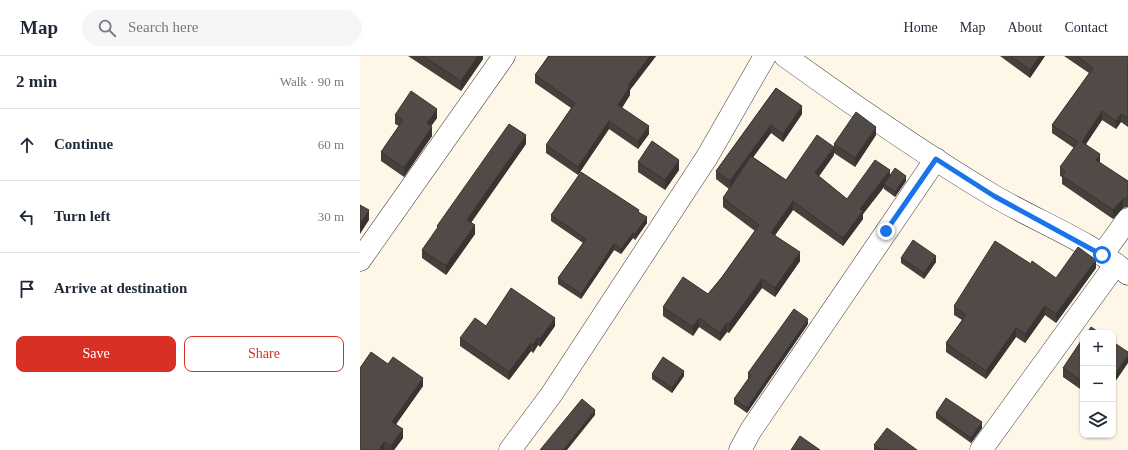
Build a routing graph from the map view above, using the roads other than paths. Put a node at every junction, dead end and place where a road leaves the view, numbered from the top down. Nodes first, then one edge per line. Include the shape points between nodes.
1 (504, 56) edge
2 (765, 56) edge
3 (785, 56) edge
4 (936, 159) junction
5 (1128, 219) edge
6 (360, 260) edge
7 (1115, 264) edge
8 (510, 450) edge
9 (740, 450) edge
10 (981, 450) edge

1 - 6 street
2 - 8 street via 707,157 551,395
3 - 4 street via 856,107
4 - 7 street via 994,196
4 - 9 street
5 - 7 street
7 - 10 street

